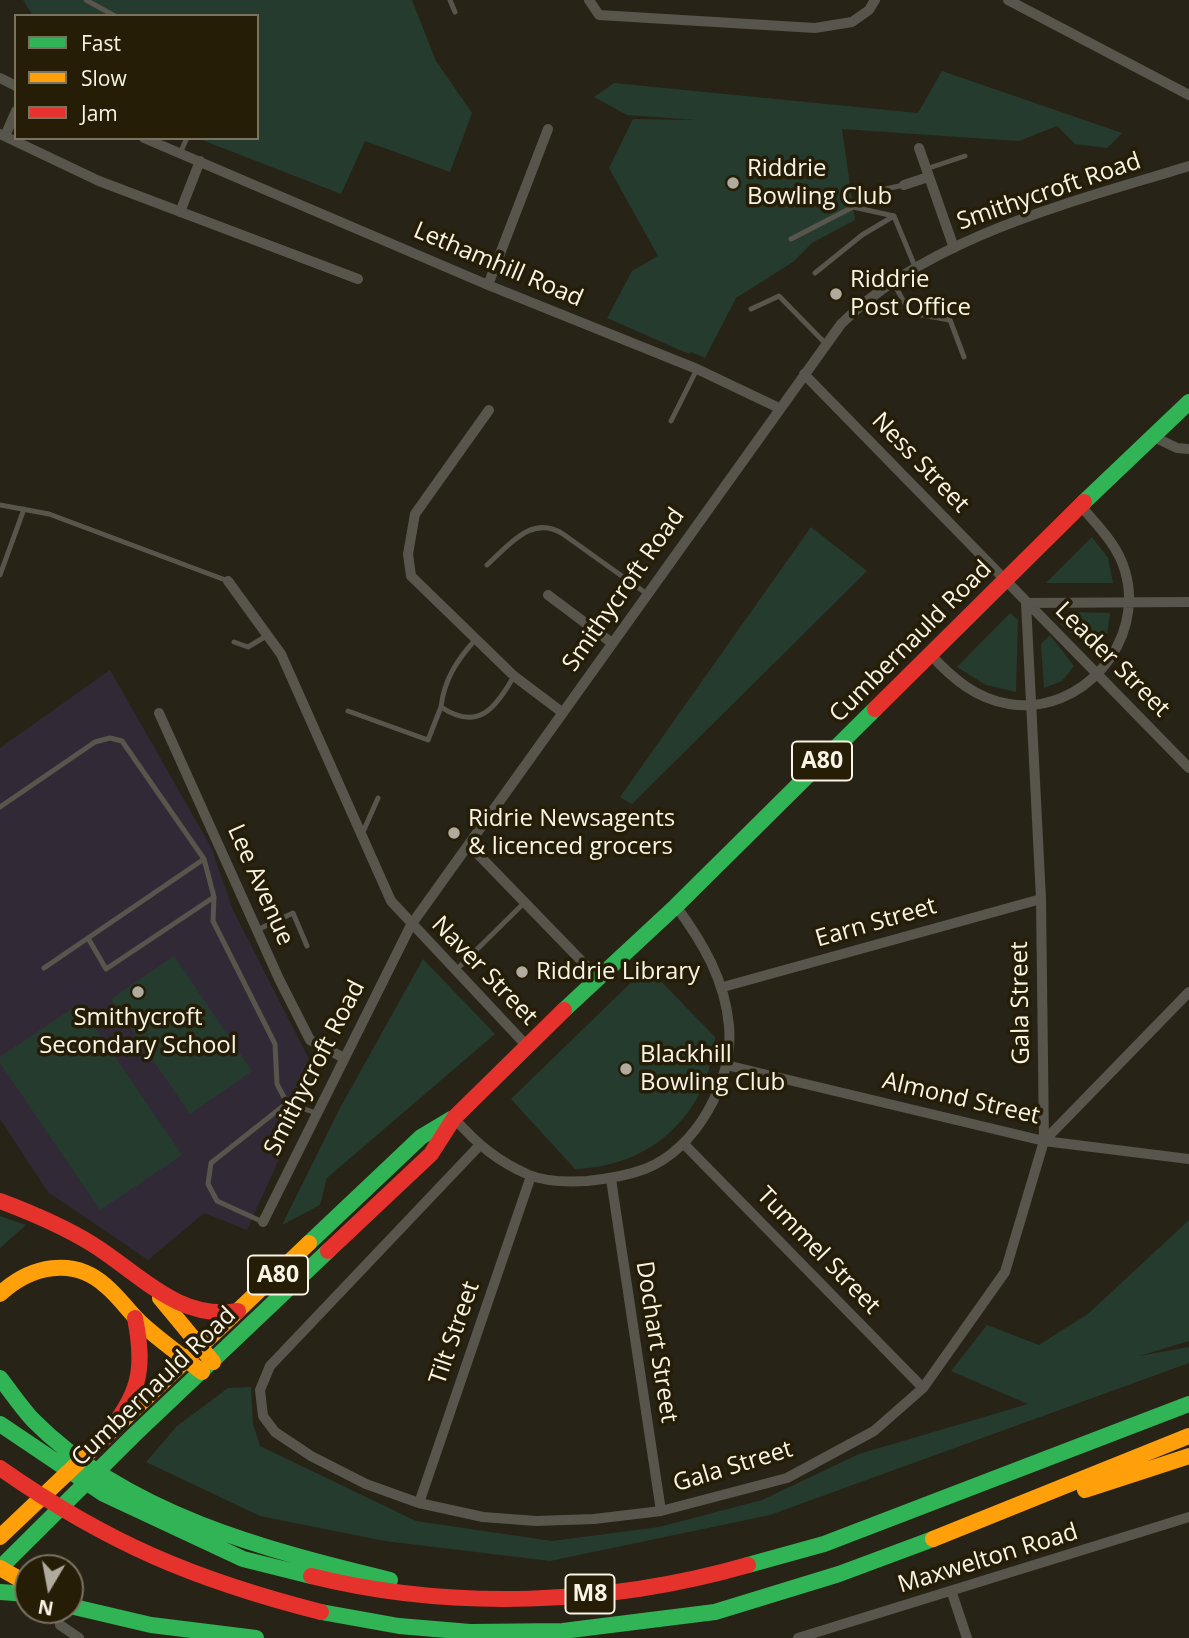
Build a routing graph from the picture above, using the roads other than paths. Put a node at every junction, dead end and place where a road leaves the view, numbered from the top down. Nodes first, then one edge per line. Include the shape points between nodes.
1 (86, 0) edge
2 (450, 0) edge
3 (589, 0) edge
4 (875, 0) edge
5 (1009, 0) edge
6 (455, 12) dead end
7 (110, 14) edge
8 (1189, 95) edge
9 (14, 115) edge
10 (548, 129) dead end
11 (3, 135) edge
12 (149, 140) edge
13 (186, 140) edge
14 (919, 148) dead end
15 (180, 153) junction
16 (965, 156) dead end
17 (200, 161) junction
18 (1189, 166) edge
19 (927, 173) junction
20 (904, 185) joint
21 (871, 192) dead end
22 (180, 212) junction
23 (894, 216) junction
24 (790, 239) dead end
25 (954, 248) junction
26 (916, 269) junction
27 (815, 273) dead end
28 (358, 279) dead end
29 (893, 282) junction
30 (488, 285) junction
31 (751, 309) dead end
32 (825, 343) junction
33 (964, 357) dead end
34 (697, 369) junction
35 (804, 374) junction
36 (1189, 402) edge
37 (779, 408) junction
38 (489, 410) dead end
39 (671, 421) dead end
40 (1154, 437) junction
41 (1189, 449) edge
42 (0, 505) edge
43 (1080, 505) junction
44 (24, 509) junction
45 (487, 565) dead end
46 (0, 575) edge
47 (228, 581) joint
48 (1005, 581) junction
49 (548, 594) dead end
50 (647, 594) junction
51 (1129, 602) junction
52 (1189, 602) edge
53 (1026, 603) junction
54 (268, 635) junction
55 (475, 640) junction
56 (234, 642) dead end
57 (612, 643) junction
58 (930, 654) junction
59 (1097, 675) junction
60 (514, 676) junction
61 (1030, 705) junction
62 (441, 707) junction
63 (348, 711) dead end
64 (159, 713) dead end
65 (563, 713) junction
66 (1189, 768) edge
67 (377, 798) dead end
68 (0, 807) edge
69 (362, 835) junction
70 (470, 846) junction
71 (204, 859) junction
72 (214, 897) junction
73 (1041, 899) junction
74 (525, 902) junction
75 (676, 906) junction
76 (411, 925) junction
77 (257, 930) junction
78 (88, 938) junction
79 (307, 946) dead end
80 (44, 968) dead end
81 (455, 971) junction
82 (599, 979) junction
83 (723, 987) junction
84 (1189, 992) edge
85 (526, 1045) junction
86 (342, 1057) junction
87 (726, 1065) junction
88 (287, 1103) junction
89 (316, 1113) junction
90 (454, 1118) junction
91 (1044, 1141) junction
92 (684, 1144) junction
93 (478, 1146) junction
94 (1189, 1159) edge
95 (531, 1176) junction
96 (611, 1179) junction
97 (0, 1201) edge
98 (262, 1222) joint
99 (155, 1290) junction
100 (0, 1294) edge
101 (238, 1311) junction
102 (135, 1318) junction
103 (200, 1347) junction
104 (188, 1360) junction
105 (207, 1367) junction
106 (0, 1378) edge
107 (923, 1388) junction
108 (1189, 1398) edge
109 (1189, 1404) edge
110 (1139, 1421) junction
111 (0, 1424) edge
112 (1189, 1436) edge
113 (105, 1438) junction
114 (1189, 1456) edge
115 (0, 1468) edge
116 (419, 1503) junction
117 (661, 1511) junction
118 (1189, 1517) edge
119 (2, 1536) edge
120 (915, 1548) junction
121 (0, 1568) edge
122 (952, 1593) junction
123 (471, 1598) junction
124 (84, 1609) edge
125 (715, 1612) junction
126 (60, 1625) dead end
127 (79, 1638) edge
128 (256, 1638) edge
129 (615, 1638) edge
130 (798, 1638) edge
131 (967, 1638) edge

1 - 7 lane
2 - 6 lane
3 - 4 street via 599,15 815,28 852,22
5 - 8 street
9 - 11 street
10 - 30 street
11 - 22 street via 99,181
12 - 15 street, Lethamhill Road
13 - 15 lane
14 - 19 street
15 - 17 street, Lethamhill Road
16 - 19 lane
17 - 22 street
17 - 30 street, Lethamhill Road
18 - 25 street, Smithycroft Road
19 - 20 street
19 - 25 street
20 - 21 lane
22 - 28 street
23 - 24 lane via 853,207
23 - 26 lane
23 - 27 lane
25 - 26 street, Smithycroft Road
26 - 29 street, Smithycroft Road
29 - 32 street, Smithycroft Road via 860,305
29 - 33 lane via 911,313 950,320
30 - 34 street, Lethamhill Road
31 - 32 lane via 779,296
32 - 35 street, Smithycroft Road
34 - 37 street, Lethamhill Road
34 - 39 lane
35 - 37 street, Smithycroft Road
35 - 48 street, Ness Street
36 - 40 main road, Cumbernauld Road / A80
37 - 50 street, Smithycroft Road
38 - 55 street via 415,514 408,554 411,576
40 - 41 street
40 - 43 main road, Cumbernauld Road / A80
42 - 44 lane
43 - 48 main road, Cumbernauld Road / A80
43 - 51 street via 1117,551
44 - 46 lane
44 - 47 lane
45 - 50 lane via 531,528 549,527
47 - 54 street, Naver Street
48 - 53 street, Leader Street
48 - 58 main road, Cumbernauld Road / A80
49 - 57 street
50 - 57 street, Smithycroft Road
51 - 52 street
51 - 53 street
51 - 59 street via 1118,646
53 - 59 street, Leader Street
53 - 61 street, Gala Street
54 - 56 lane via 248,647
54 - 69 street, Naver Street via 281,654
55 - 60 street
55 - 62 lane via 459,658
57 - 65 street, Smithycroft Road
58 - 61 street via 951,677 981,696
58 - 75 main road, Cumbernauld Road / A80
59 - 61 street via 1065,697
59 - 66 street, Leader Street
60 - 62 lane via 499,701 476,718 457,718
60 - 65 street
61 - 73 street, Gala Street
62 - 63 lane via 428,740
64 - 77 street, Lee Avenue
65 - 70 street, Smithycroft Road
67 - 69 lane
68 - 71 lane via 95,742 122,741
69 - 76 street, Naver Street via 391,901
70 - 74 street
70 - 76 street, Smithycroft Road
71 - 72 lane
71 - 78 lane
72 - 78 lane via 106,968
72 - 88 lane via 213,920 275,1044 277,1084
73 - 83 street, Earn Street
73 - 91 street, Gala Street
74 - 81 lane
74 - 82 street
75 - 82 main road, Cumbernauld Road / A80
75 - 83 street via 702,942
76 - 81 street, Naver Street
76 - 86 street, Smithycroft Road
77 - 79 lane via 293,913
77 - 86 street, Lee Avenue via 310,1040
78 - 80 lane
81 - 85 street, Naver Street
82 - 85 main road, Cumbernauld Road / A80
83 - 87 street via 730,1028
84 - 91 street
85 - 90 main road, Cumbernauld Road / A80
86 - 89 street, Smithycroft Road
87 - 91 street, Almond Street
87 - 92 street via 712,1104
88 - 89 lane
88 - 98 lane via 211,1163 208,1184 218,1201
89 - 98 street, Smithycroft Road
90 - 93 street
90 - 101 main road, Cumbernauld Road / A80 via 421,1137
90 - 105 main road, Cumbernauld Road / A80 via 431,1154
91 - 94 street, Almond Street
91 - 107 street, Gala Street via 1005,1272
92 - 96 street via 647,1168
92 - 107 street, Tummel Street
93 - 95 street
93 - 116 street, Gala Street via 270,1366 261,1390 263,1416 275,1432 366,1484
95 - 96 street via 569,1182
95 - 116 street, Tilt Street
96 - 117 street, Dochart Street
97 - 99 main road via 38,1214 107,1254
99 - 101 main road via 198,1313 222,1316
99 - 103 main road
100 - 102 main road via 22,1275 51,1266 70,1268 103,1283
101 - 103 main road, Cumbernauld Road / A80
102 - 104 main road
102 - 113 main road via 144,1353 141,1380
103 - 104 main road, Cumbernauld Road / A80
103 - 105 main road
104 - 105 main road
104 - 113 main road, Cumbernauld Road / A80
105 - 121 main road, Cumbernauld Road / A80
106 - 123 main road via 21,1406 69,1450 163,1506 320,1563
107 - 117 street, Gala Street via 874,1431 788,1478
108 - 110 main road, M8
109 - 110 main road, M8
110 - 123 main road, M8 via 824,1544 700,1579 576,1596
111 - 123 main road, M8 via 75,1478 243,1559 355,1587
112 - 120 main road, M8
113 - 119 main road, Cumbernauld Road / A80
114 - 120 main road, M8
115 - 125 main road, M8 via 78,1522 158,1562 250,1595 351,1619 442,1631 540,1633
116 - 117 street, Gala Street via 483,1517 536,1521
118 - 122 street, Maxwelton Road
120 - 125 main road, M8
122 - 130 street, Maxwelton Road
122 - 131 street
124 - 128 main road via 151,1625
125 - 129 main road
126 - 127 street

